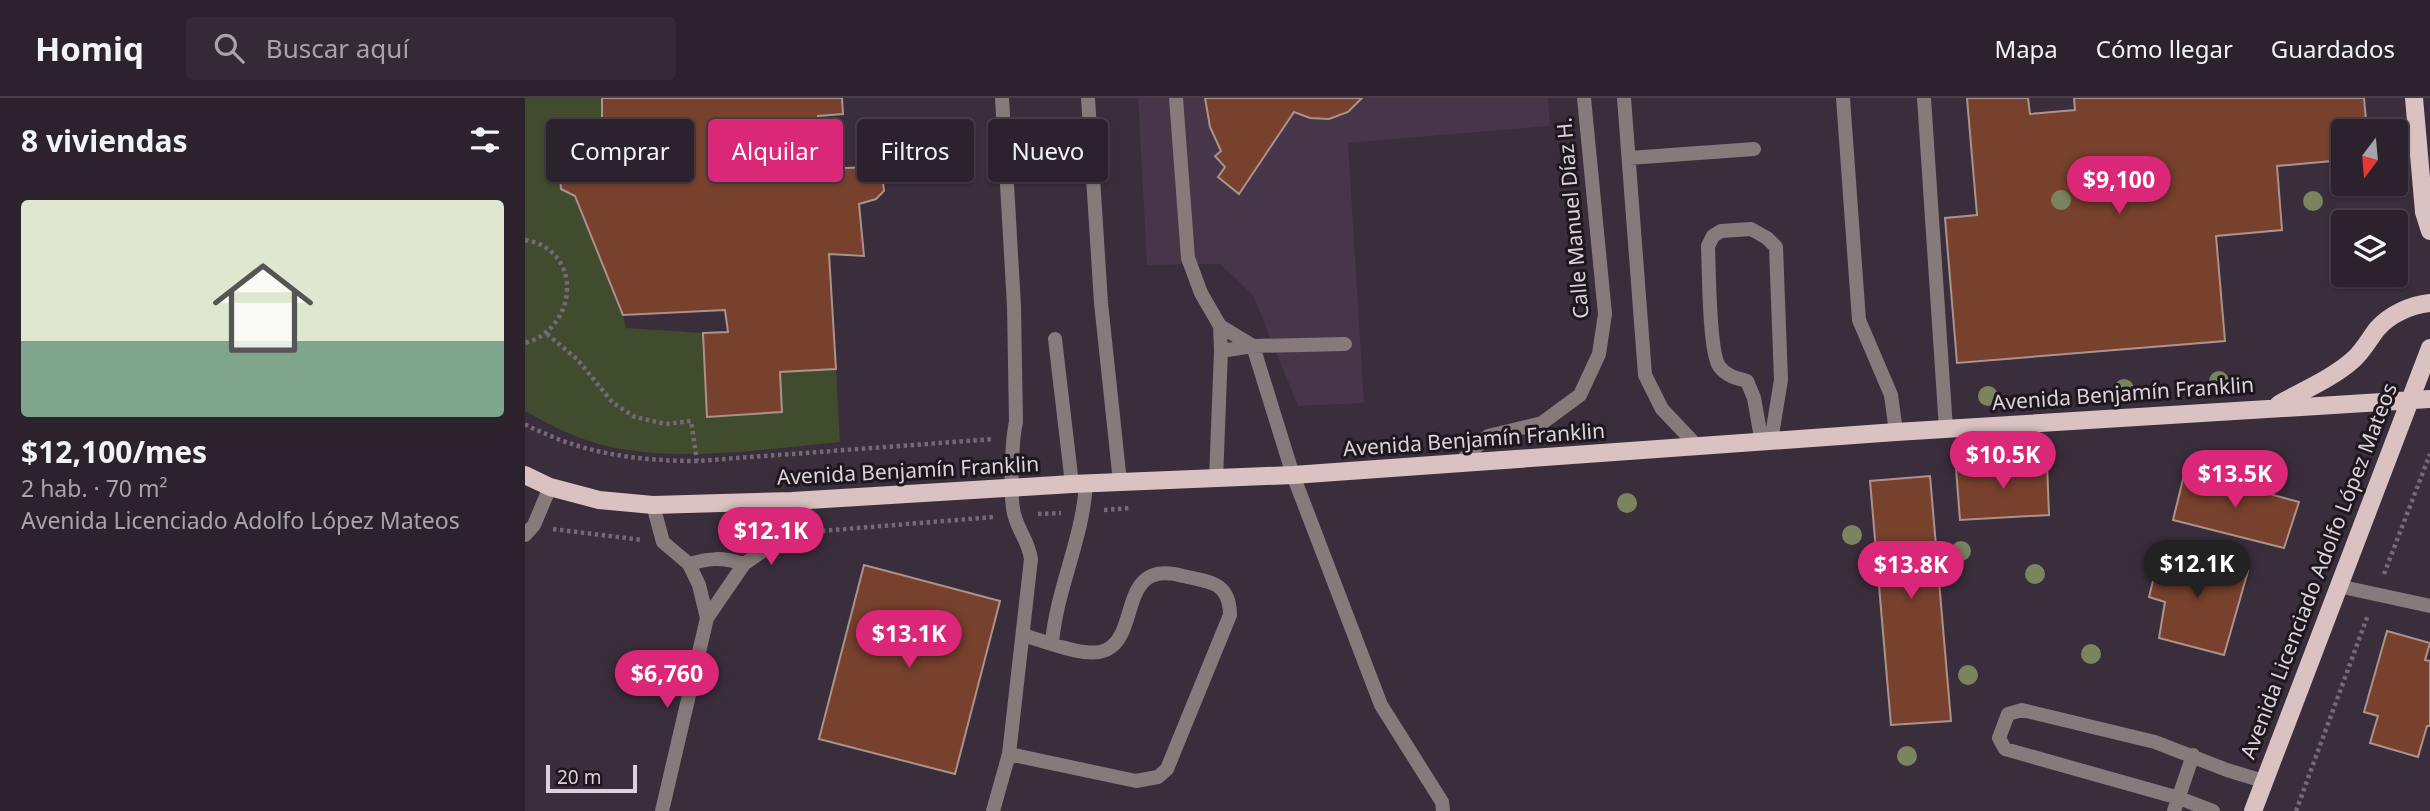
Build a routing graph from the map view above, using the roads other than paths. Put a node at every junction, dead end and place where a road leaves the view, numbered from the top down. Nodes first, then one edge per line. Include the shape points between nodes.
1 (1002, 98) edge
2 (1088, 98) edge
3 (1176, 98) edge
4 (1584, 98) edge
5 (1624, 98) edge
6 (1843, 98) edge
7 (1924, 98) edge
8 (2414, 98) edge
9 (1754, 149) dead end
10 (1629, 159) junction
11 (2430, 231) edge
12 (2430, 303) edge
13 (1220, 326) junction
14 (1055, 339) dead end
15 (1345, 344) dead end
16 (1253, 346) junction
17 (2430, 348) edge
18 (1221, 351) junction
19 (2430, 399) edge
20 (2409, 400) junction
21 (2273, 407) junction
22 (1947, 429) junction
23 (1896, 432) junction
24 (1767, 442) junction
25 (1698, 447) junction
26 (1458, 464) junction
27 (525, 475) edge
28 (1293, 475) junction
29 (1216, 479) junction
30 (1120, 482) junction
31 (1079, 483) junction
32 (549, 487) junction
33 (1013, 488) junction
34 (792, 500) junction
35 (653, 505) junction
36 (525, 535) edge
37 (689, 564) junction
38 (744, 564) junction
39 (2338, 586) junction
40 (2430, 606) edge
41 (707, 618) junction
42 (1023, 635) junction
43 (1052, 643) junction
44 (1009, 754) junction
45 (2193, 755) junction
46 (2263, 780) junction
47 (2176, 805) edge
48 (1440, 808) edge
49 (662, 811) edge
50 (992, 811) edge
51 (2213, 811) edge
52 (2253, 811) edge

1 - 33 street via 1014,306
2 - 30 street via 1101,303
3 - 13 street via 1188,258
4 - 26 street, Calle Manuel Díaz H. via 1605,314 1599,354 1580,395 1542,423 1488,436
5 - 10 street
6 - 23 street via 1859,320 1891,395
7 - 22 street
8 - 11 main road via 2424,212
9 - 10 street
10 - 25 street via 1645,375 1662,409
12 - 21 main road via 2397,313 2380,325 2354,359
13 - 16 street
13 - 18 street
14 - 31 street
15 - 16 street
16 - 18 street
16 - 28 street
17 - 20 main road, Avenida Licenciado Adolfo López Mateos
18 - 29 street
19 - 20 main road, Avenida Benjamín Franklin
20 - 21 main road, Avenida Benjamín Franklin
20 - 39 main road, Avenida Licenciado Adolfo López Mateos
21 - 22 main road, Avenida Benjamín Franklin
22 - 23 main road, Avenida Benjamín Franklin
23 - 24 main road, Avenida Benjamín Franklin
24 - 24 street via 1781,380 1776,247 1751,229 1721,231 1708,246 1717,364 1729,376 1747,381
24 - 25 main road, Avenida Benjamín Franklin
25 - 26 main road, Avenida Benjamín Franklin
26 - 28 main road, Avenida Benjamín Franklin
27 - 32 main road, Avenida Benjamín Franklin
28 - 29 main road, Avenida Benjamín Franklin
28 - 48 street via 1381,705
29 - 30 main road, Avenida Benjamín Franklin
30 - 31 main road, Avenida Benjamín Franklin
31 - 33 main road, Avenida Benjamín Franklin
31 - 43 street via 1085,512 1055,613
32 - 35 main road, Avenida Benjamín Franklin via 599,500
32 - 36 street via 534,525
33 - 34 main road, Avenida Benjamín Franklin
33 - 42 street via 1014,516 1031,559
34 - 35 main road, Avenida Benjamín Franklin
34 - 38 street via 787,534
35 - 37 street via 663,542
37 - 38 street via 724,557
37 - 41 street
38 - 41 street
39 - 40 street
39 - 46 main road, Avenida Licenciado Adolfo López Mateos
41 - 49 street
42 - 43 street
42 - 44 street
43 - 44 street via 1087,653 1109,649 1117,642 1136,594 1153,573 1165,571 1214,584 1230,602 1230,615 1167,769 1158,776 1136,781
44 - 50 street
45 - 46 street
45 - 47 street
45 - 47 street via 2022,710 2008,714 1999,738 2005,749
46 - 52 main road, Avenida Licenciado Adolfo López Mateos
47 - 51 street

